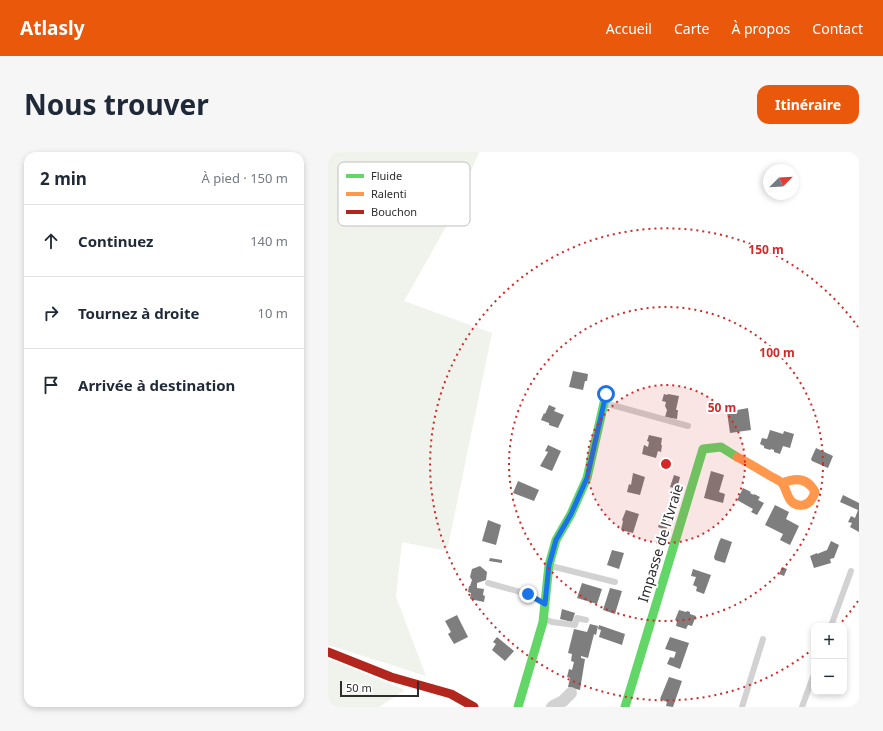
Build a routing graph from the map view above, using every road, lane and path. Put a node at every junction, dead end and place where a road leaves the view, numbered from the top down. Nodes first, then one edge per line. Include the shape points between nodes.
1 (606, 394) dead end
2 (603, 405) junction
3 (688, 426) dead end
4 (782, 483) dead end
5 (549, 565) junction
6 (851, 571) dead end
7 (615, 582) dead end
8 (488, 584) dead end
9 (545, 604) junction
10 (544, 618) junction
11 (586, 620) dead end
12 (832, 623) edge
13 (763, 639) dead end
14 (328, 652) edge
15 (811, 682) edge
16 (571, 693) dead end
17 (474, 707) edge
18 (518, 707) edge
19 (552, 707) edge
20 (625, 707) edge
21 (742, 707) edge
22 (802, 707) edge

1 - 2 street
2 - 3 lane via 612,405
2 - 5 street via 587,478 556,540
4 - 20 street, Impasse de l'Ivraie via 721,447 703,449
5 - 7 lane
5 - 9 street
6 - 12 lane
8 - 9 lane via 528,594
9 - 10 street
10 - 11 lane via 552,622 575,625 577,618
10 - 18 street
13 - 21 lane
14 - 17 street via 391,677 451,694
15 - 22 lane
16 - 19 street

